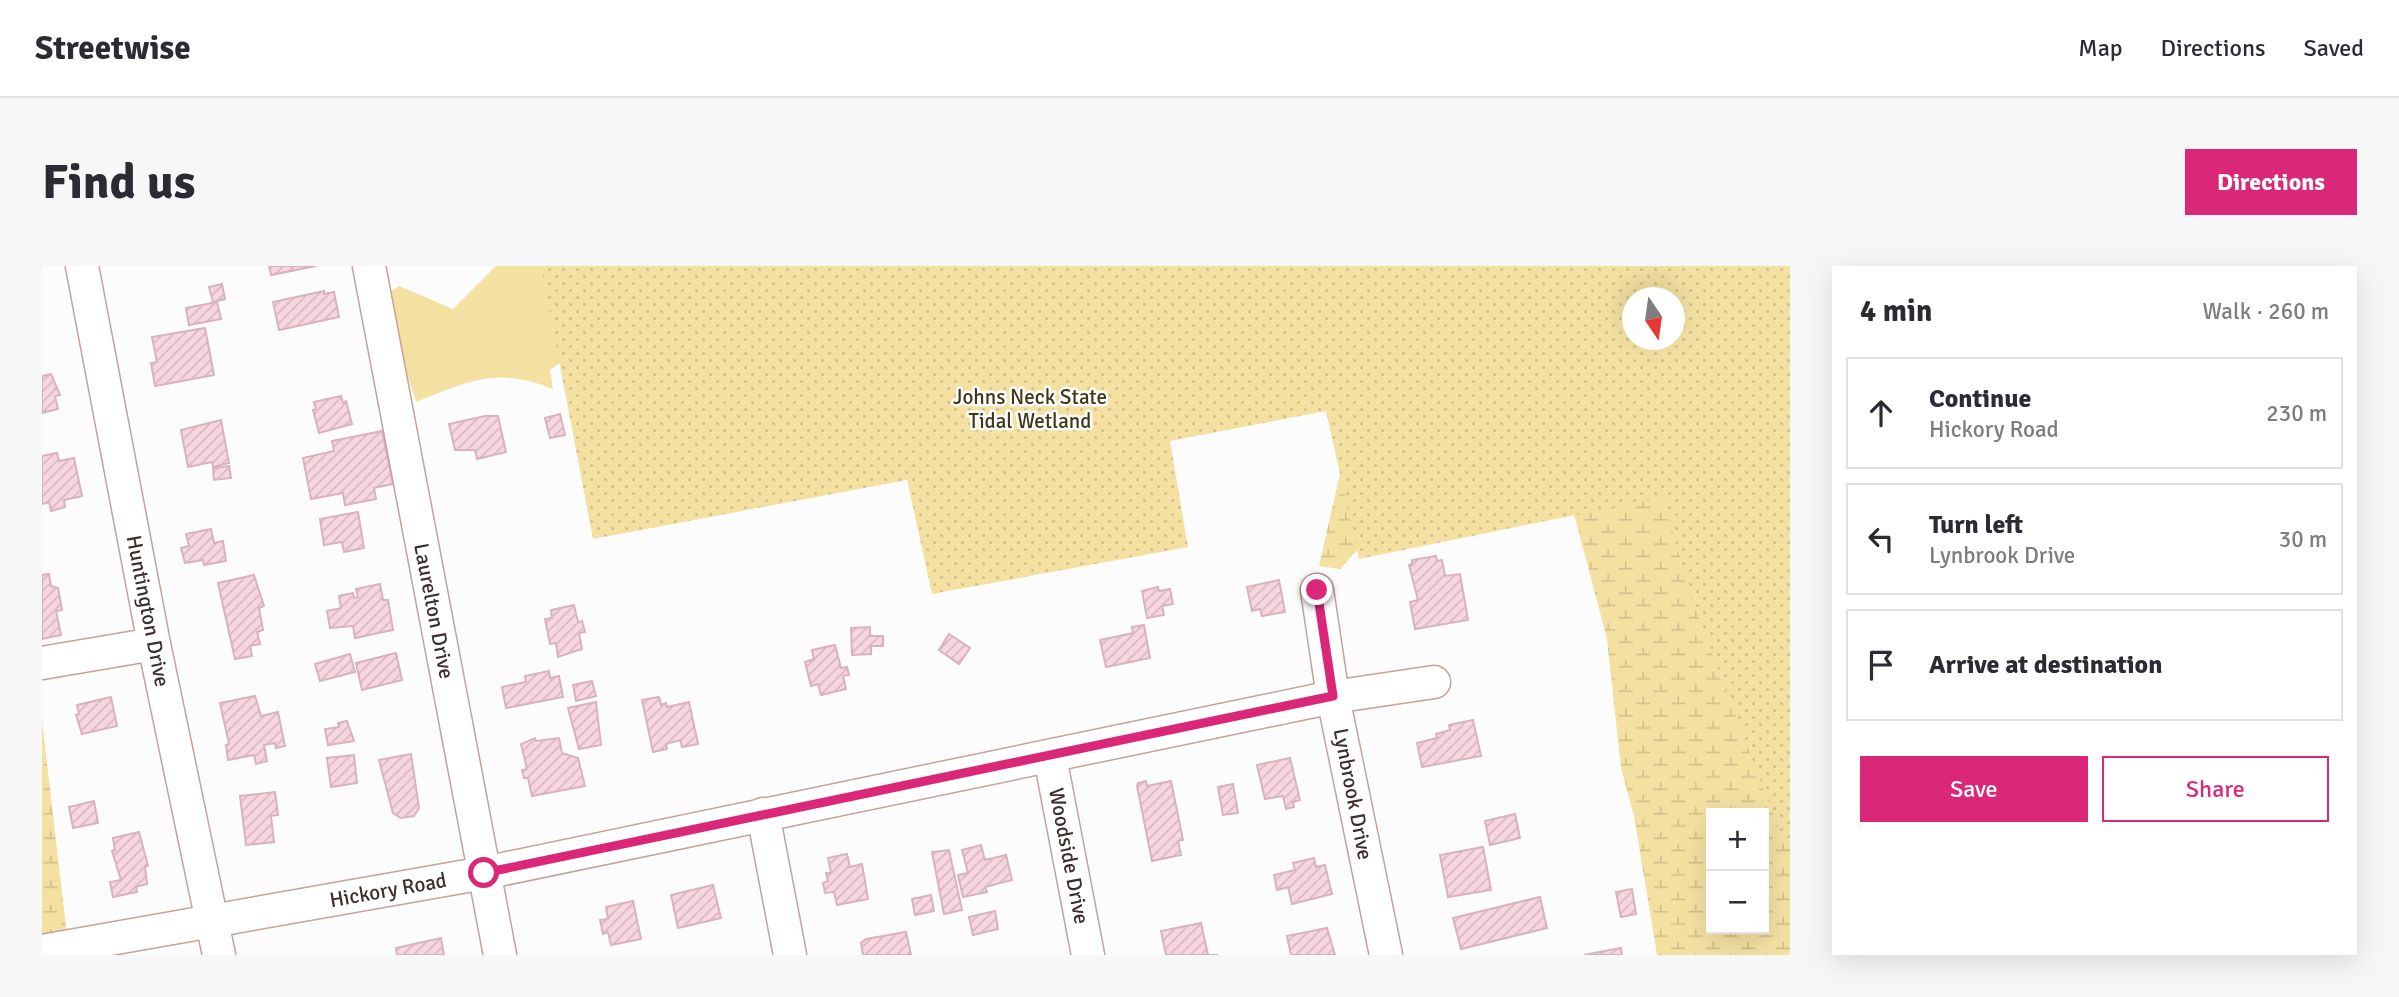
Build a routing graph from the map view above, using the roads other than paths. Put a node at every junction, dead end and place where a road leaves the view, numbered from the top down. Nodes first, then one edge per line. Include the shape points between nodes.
1 (82, 266) edge
2 (369, 266) edge
3 (1317, 590) dead end
4 (154, 644) junction
5 (42, 663) edge
6 (1434, 682) dead end
7 (1333, 696) junction
8 (1050, 757) junction
9 (763, 814) junction
10 (484, 873) junction
11 (212, 921) junction
12 (42, 951) edge
13 (219, 955) edge
14 (500, 955) edge
15 (790, 955) edge
16 (1088, 955) edge
17 (1386, 955) edge

1 - 4 street, Huntington Drive
2 - 10 street, Laurelton Drive
3 - 7 street, Lynbrook Drive
4 - 5 street
4 - 11 street, Huntington Drive
6 - 7 street, Hickory Road
7 - 8 street, Hickory Road
7 - 17 street, Lynbrook Drive
8 - 9 street, Hickory Road
8 - 16 street, Woodside Drive
9 - 10 street, Hickory Road
9 - 15 street
10 - 11 street, Hickory Road
10 - 14 street, Laurelton Drive
11 - 12 street, Hickory Road
11 - 13 street, Huntington Drive

